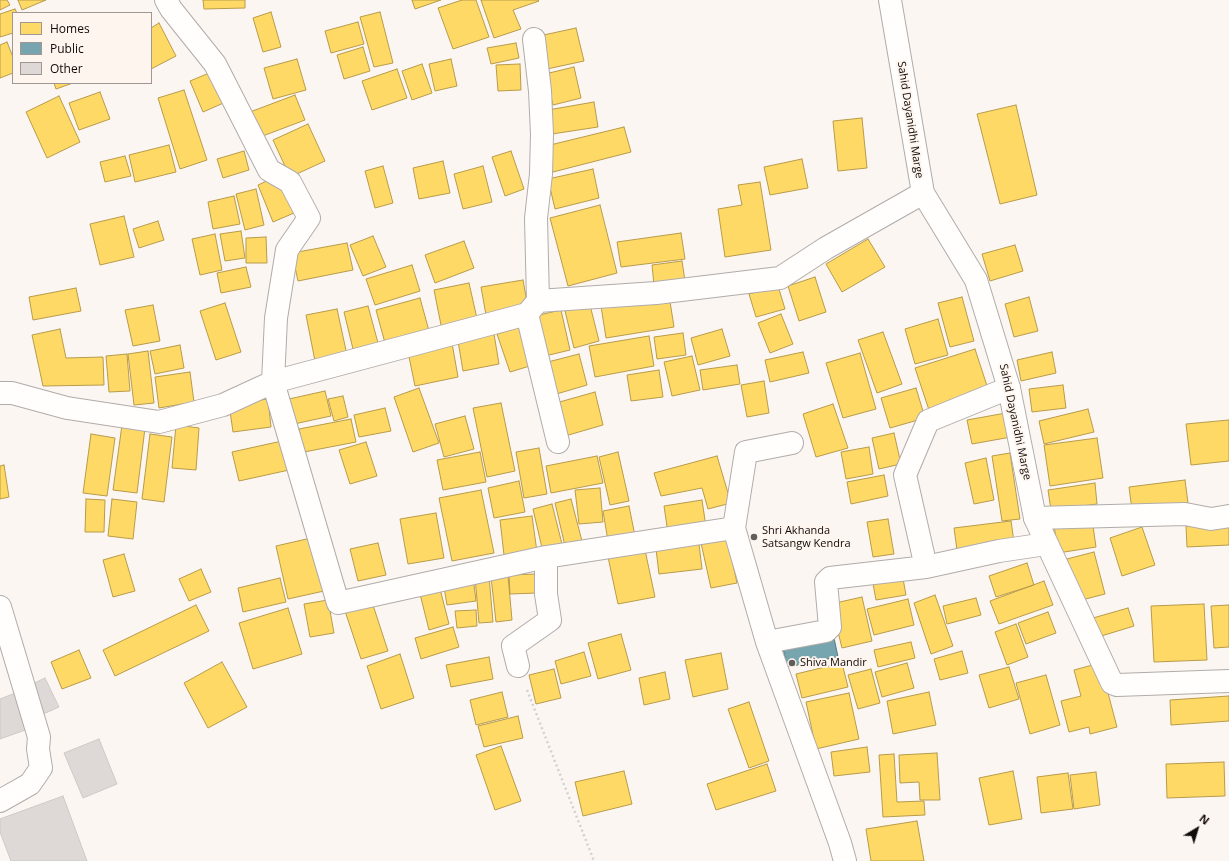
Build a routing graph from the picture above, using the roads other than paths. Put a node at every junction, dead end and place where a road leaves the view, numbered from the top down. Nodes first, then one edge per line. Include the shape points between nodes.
1 (166, 0) edge
2 (890, 0) edge
3 (534, 39) dead end
4 (923, 193) junction
5 (532, 308) junction
6 (273, 382) junction
7 (1009, 388) junction
8 (0, 393) edge
9 (558, 442) dead end
10 (792, 443) dead end
11 (1229, 516) edge
12 (1035, 518) junction
13 (734, 528) junction
14 (1046, 544) junction
15 (546, 557) junction
16 (926, 567) junction
17 (0, 607) edge
18 (767, 642) junction
19 (518, 666) road end
20 (1229, 681) edge
21 (0, 801) edge
22 (844, 861) edge

1 - 6 street via 215,64 269,170 290,182 309,218 287,250 276,318
2 - 4 street, Sahid Dayanidhi Marge
3 - 5 street via 542,134
4 - 5 street via 826,248 780,278
4 - 7 street, Sahid Dayanidhi Marge via 976,280
5 - 6 street
5 - 9 street
6 - 8 street via 223,406 159,422 68,408 12,393
6 - 15 street via 338,603
7 - 12 street, Sahid Dayanidhi Marge
7 - 16 street via 928,421 905,475
10 - 13 street via 746,452
11 - 12 street via 1211,519 1185,514
12 - 14 street, Sahid Dayanidhi Marge
13 - 15 street
13 - 18 street
14 - 16 street
14 - 20 street, Sahid Dayanidhi Marge via 1112,683 1117,685
15 - 19 street via 546,594 550,620 513,646
16 - 18 street via 830,578 826,582 830,626 826,631
17 - 21 street via 39,737 41,768 30,784
18 - 22 street via 840,843

